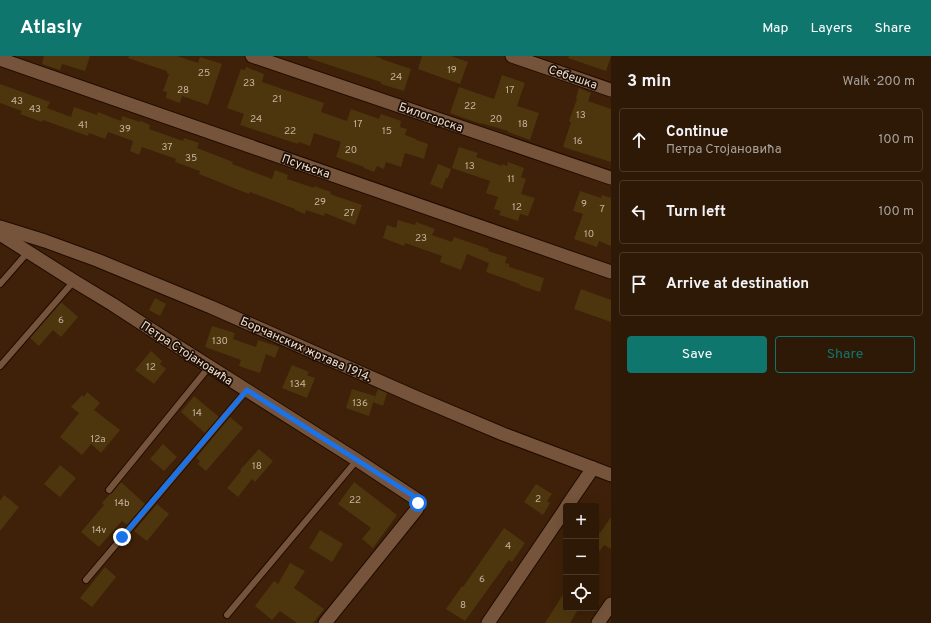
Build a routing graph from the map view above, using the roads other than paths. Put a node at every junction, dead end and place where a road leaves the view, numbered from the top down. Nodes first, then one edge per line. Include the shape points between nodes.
1 (252, 56) edge
2 (512, 56) edge
3 (0, 59) edge
4 (611, 90) edge
5 (611, 178) edge
6 (0, 227) edge
7 (0, 234) edge
8 (28, 252) junction
9 (611, 272) edge
10 (74, 281) junction
11 (0, 284) edge
12 (0, 366) edge
13 (209, 367) junction
14 (247, 390) junction
15 (357, 460) junction
16 (593, 468) junction
17 (611, 475) edge
18 (109, 490) dead end
19 (570, 503) edge
20 (563, 513) edge
21 (86, 580) dead end
22 (611, 604) edge
23 (227, 615) dead end
24 (325, 623) edge
25 (488, 623) edge
26 (598, 623) edge

1 - 5 street, Билогорска
2 - 4 street, Себешка
3 - 9 street, Псуњска
6 - 16 street, Борчанских жртава 1914. via 45,240 104,262 503,434
7 - 8 street, Петра Стојановића
8 - 10 street, Петра Стојановића
8 - 11 lane
10 - 12 lane
10 - 13 street, Петра Стојановића
13 - 14 street, Петра Стојановића
13 - 18 lane
14 - 15 street, Петра Стојановића
14 - 21 lane
15 - 23 lane
15 - 24 street, Петра Стојановића via 412,495 418,503 417,509
16 - 17 street, Борчанских жртава 1914.
16 - 19 street
20 - 25 street
22 - 26 street

